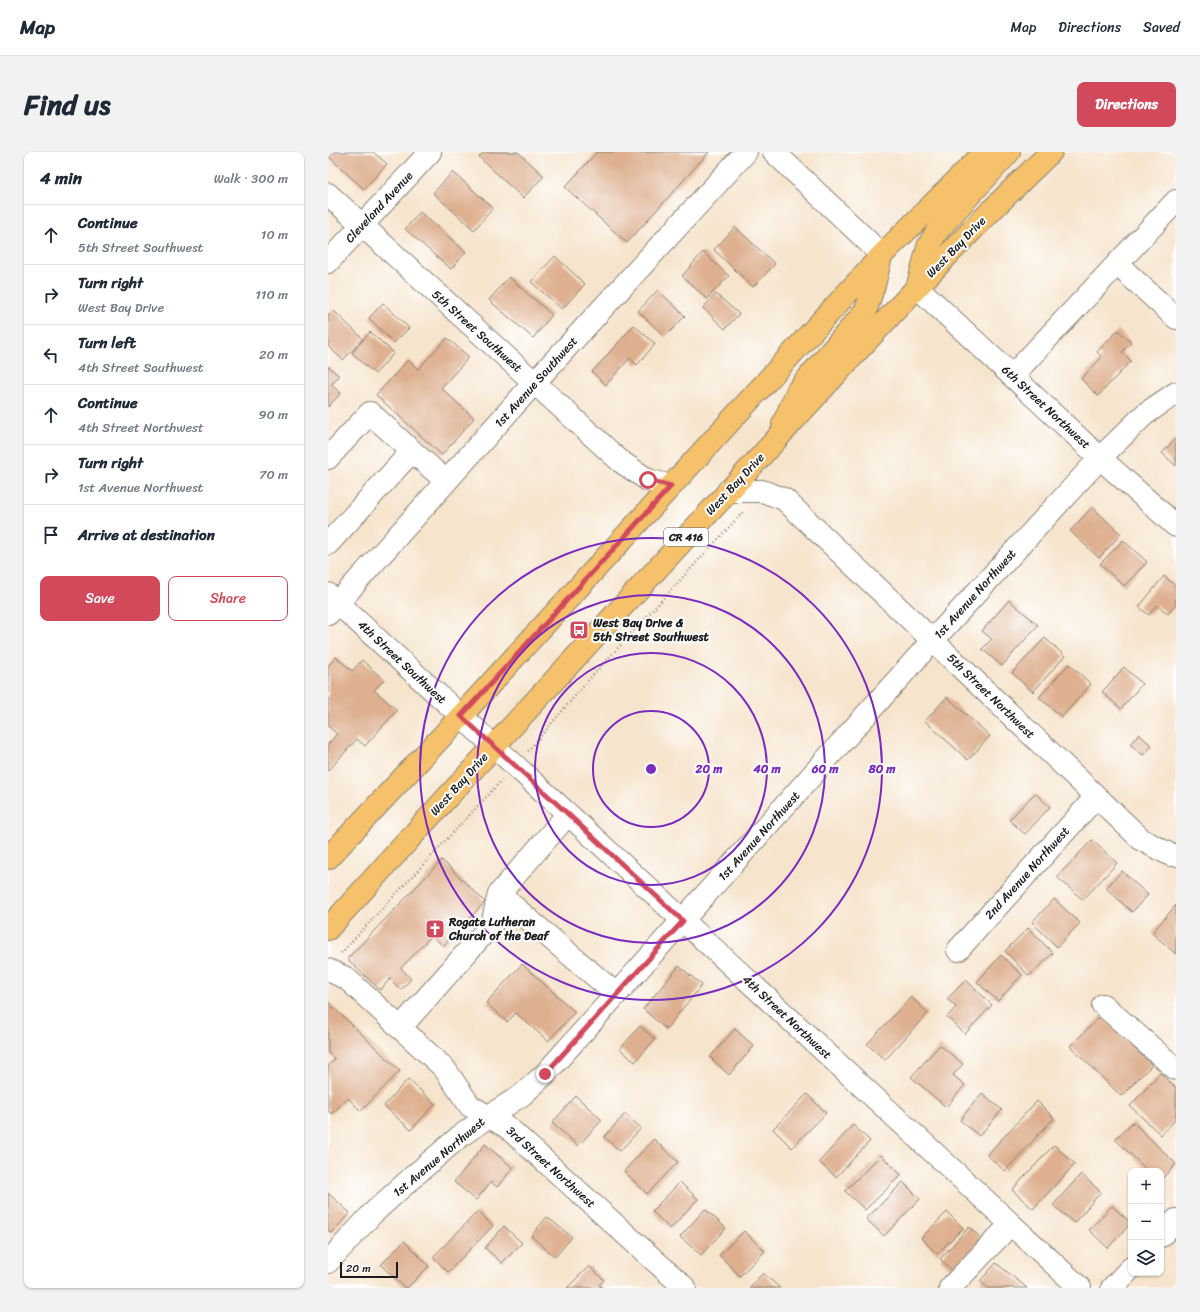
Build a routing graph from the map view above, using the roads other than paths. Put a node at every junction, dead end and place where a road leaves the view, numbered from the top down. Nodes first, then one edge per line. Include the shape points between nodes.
1 (430, 152) edge
2 (746, 152) edge
3 (774, 152) edge
4 (985, 152) edge
5 (1009, 152) edge
6 (1051, 152) edge
7 (328, 194) edge
8 (1176, 201) edge
9 (362, 225) junction
10 (882, 255) junction
11 (328, 262) edge
12 (1117, 264) junction
13 (917, 287) junction
14 (1176, 318) edge
15 (1012, 376) junction
16 (534, 383) junction
17 (1176, 393) edge
18 (776, 440) junction
19 (412, 451) junction
20 (328, 458) edge
21 (1100, 458) junction
22 (446, 482) junction
23 (671, 486) junction
24 (728, 492) junction
25 (1176, 526) edge
26 (328, 544) edge
27 (331, 603) edge
28 (933, 640) junction
29 (461, 716) junction
30 (493, 746) junction
31 (1096, 797) junction
32 (568, 814) junction
33 (1176, 855) edge
34 (328, 858) edge
35 (499, 894) junction
36 (683, 921) junction
37 (328, 929) edge
38 (958, 950) dead end
39 (333, 963) edge
40 (616, 994) junction
41 (1103, 1005) dead end
42 (400, 1028) junction
43 (1176, 1069) edge
44 (489, 1116) junction
45 (1176, 1220) edge
46 (1010, 1225) junction
47 (1164, 1233) edge
48 (328, 1262) edge
49 (1128, 1271) edge
50 (685, 1288) edge
51 (950, 1288) edge
52 (1080, 1288) edge
53 (1112, 1288) edge

1 - 9 street, Cleveland Avenue
2 - 16 street, 1st Avenue Southwest
3 - 10 street
4 - 10 main road
5 - 13 main road via 937,231 928,247
6 - 13 main road, West Bay Drive / CR 416
7 - 9 street, 5th Street Southwest
8 - 12 street
9 - 11 street, Cleveland Avenue
9 - 16 street, 5th Street Southwest
10 - 18 main road via 866,310 798,390
10 - 23 main road
12 - 14 street
12 - 15 street
13 - 15 street, 6th Street Northwest
13 - 18 main road, West Bay Drive / CR 416
15 - 21 street, 6th Street Northwest
16 - 22 street, 1st Avenue Southwest
16 - 23 street, 5th Street Southwest via 620,461 648,480
17 - 21 street, 1st Avenue Northwest via 1146,414
18 - 24 main road, West Bay Drive / CR 416
19 - 20 street via 370,413
19 - 22 street
19 - 26 street
21 - 25 street, 6th Street Northwest
21 - 28 street, 1st Avenue Northwest
22 - 27 street, 1st Avenue Southwest
23 - 29 main road
24 - 28 street, 5th Street Northwest via 762,492 784,499
24 - 30 main road, West Bay Drive / CR 416
27 - 29 street, 4th Street Southwest
28 - 31 street, 5th Street Northwest
28 - 36 street, 1st Avenue Northwest
29 - 30 street, 4th Street Southwest
29 - 34 main road
30 - 32 street, 4th Street Northwest
30 - 37 main road, West Bay Drive / CR 416
31 - 33 street, 5th Street Northwest via 1142,840 1171,855
31 - 38 street, 2nd Avenue Northwest
32 - 35 street
32 - 36 street, 4th Street Northwest
35 - 40 street
35 - 42 street via 492,924
36 - 40 street, 1st Avenue Northwest
36 - 46 street, 4th Street Northwest
39 - 42 street, 3rd Street Northwest
40 - 44 street, 1st Avenue Northwest via 545,1074 522,1095
41 - 43 street
42 - 44 street, 3rd Street Northwest via 444,1068 470,1106
44 - 48 street, 1st Avenue Northwest via 459,1137 415,1175 372,1214
44 - 50 street, 3rd Street Northwest via 507,1127
45 - 47 street
46 - 51 street
46 - 52 street, 4th Street Northwest
49 - 53 street

